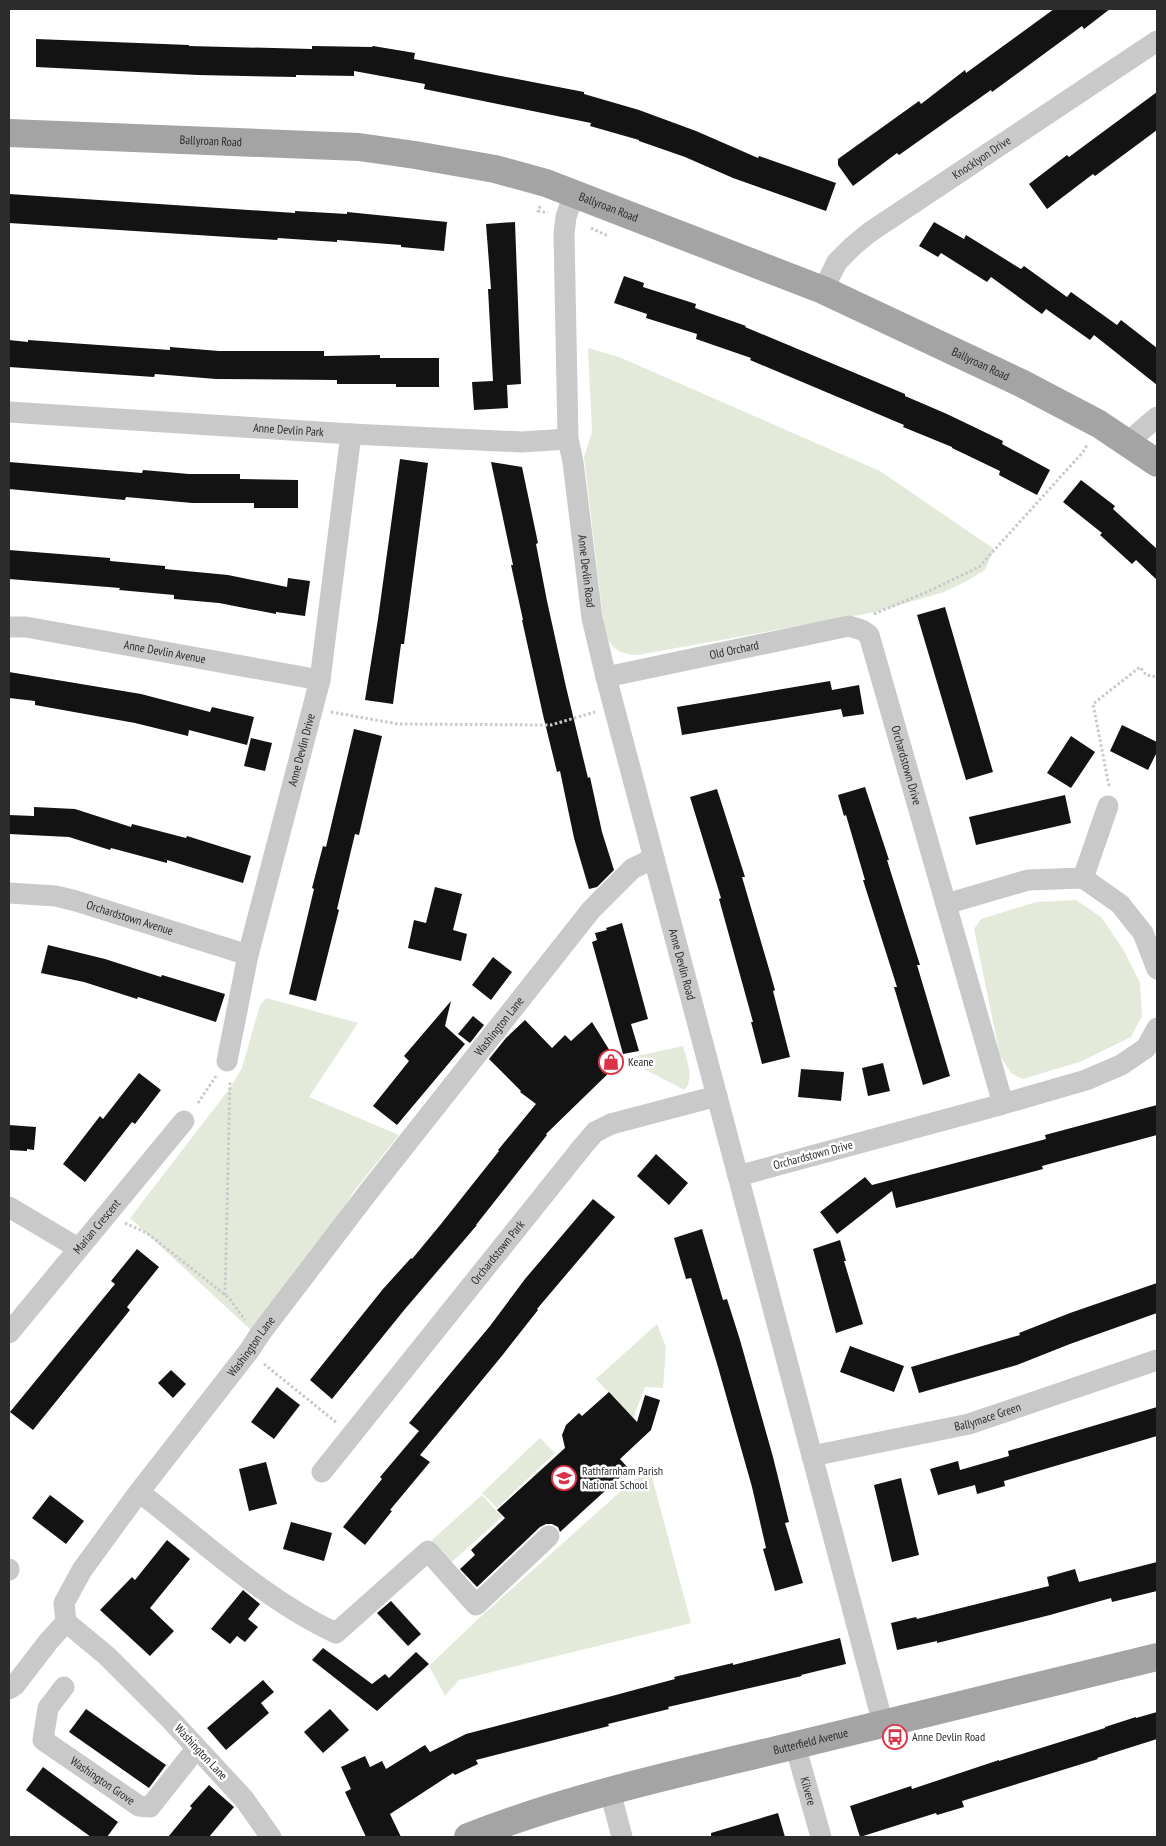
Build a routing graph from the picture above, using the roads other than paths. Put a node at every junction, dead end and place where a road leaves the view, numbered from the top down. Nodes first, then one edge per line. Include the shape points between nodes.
1 (1157, 41) edge
2 (9, 133) edge
3 (574, 193) junction
4 (823, 290) junction
5 (9, 412) edge
6 (1157, 418) edge
7 (351, 434) junction
8 (568, 439) junction
9 (1128, 442) junction
10 (1157, 462) edge
11 (867, 623) joint
12 (9, 627) edge
13 (606, 677) junction
14 (320, 680) junction
15 (1108, 796) road end
16 (654, 858) junction
17 (1083, 878) junction
18 (9, 893) edge
19 (946, 904) junction
20 (248, 955) junction
21 (1157, 969) edge
22 (1157, 1028) edge
23 (225, 1072) road end
24 (717, 1096) junction
25 (1003, 1104) junction
26 (184, 1121) dead end
27 (738, 1176) junction
28 (9, 1207) edge
29 (78, 1248) junction
30 (9, 1333) edge
31 (1157, 1360) edge
32 (812, 1456) junction
33 (322, 1472) dead end
34 (139, 1492) junction
35 (549, 1536) dead end
36 (66, 1622) junction
37 (1157, 1657) edge
38 (64, 1687) dead end
39 (9, 1689) edge
40 (884, 1724) junction
41 (795, 1745) junction
42 (196, 1749) junction
43 (610, 1791) junction
44 (271, 1837) edge
45 (468, 1837) edge
46 (622, 1837) edge
47 (821, 1837) edge

1 - 4 street, Knocklyon Drive via 870,232 837,262
2 - 3 main road, Ballyroan Road via 359,147 495,169
3 - 4 main road, Ballyroan Road
3 - 8 street, Anne Devlin Road via 564,234
4 - 9 main road, Ballyroan Road via 1021,383
5 - 7 street, Anne Devlin Park
6 - 9 street
7 - 8 street, Anne Devlin Park via 522,442
7 - 14 street, Anne Devlin Drive
8 - 13 street, Anne Devlin Road via 592,618
9 - 10 main road, Ballyroan Road
11 - 13 street, Old Orchard
11 - 19 street, Orchardstown Drive
12 - 14 street, Anne Devlin Avenue
13 - 16 street, Anne Devlin Road
14 - 20 street, Anne Devlin Drive
15 - 17 street
16 - 24 street, Anne Devlin Road
16 - 34 street, Washington Lane via 632,870 591,910 366,1195
17 - 19 street via 1028,880
17 - 21 street via 1120,904 1143,933
18 - 20 street, Orchardstown Avenue via 56,896 76,901
19 - 25 street, Orchardstown Drive
20 - 23 street, Anne Devlin Drive
22 - 25 street, Orchardstown Drive via 1146,1048 1121,1065 1086,1080
24 - 27 street, Anne Devlin Road
24 - 33 street, Orchardstown Park via 611,1124 595,1132
25 - 27 street, Orchardstown Drive
26 - 29 street, Marian Crescent
27 - 32 street, Anne Devlin Road
28 - 29 street
29 - 30 street, Marian Crescent
31 - 32 street, Ballymace Green via 969,1424
32 - 40 street, Anne Devlin Road
34 - 35 street via 267,1593 312,1622 336,1633 428,1551 476,1605
34 - 36 street, Washington Lane via 82,1570 64,1603
36 - 39 street
36 - 42 street, Washington Lane via 107,1656
37 - 40 main road, Butterfield Avenue
38 - 42 street, Washington Grove via 48,1708 44,1740 139,1806 150,1807
40 - 41 main road, Butterfield Avenue
41 - 43 main road, Butterfield Avenue
41 - 47 street, Kilvere
42 - 44 street, Washington Lane via 244,1798
43 - 45 main road, Butterfield Avenue via 503,1823
43 - 46 street

